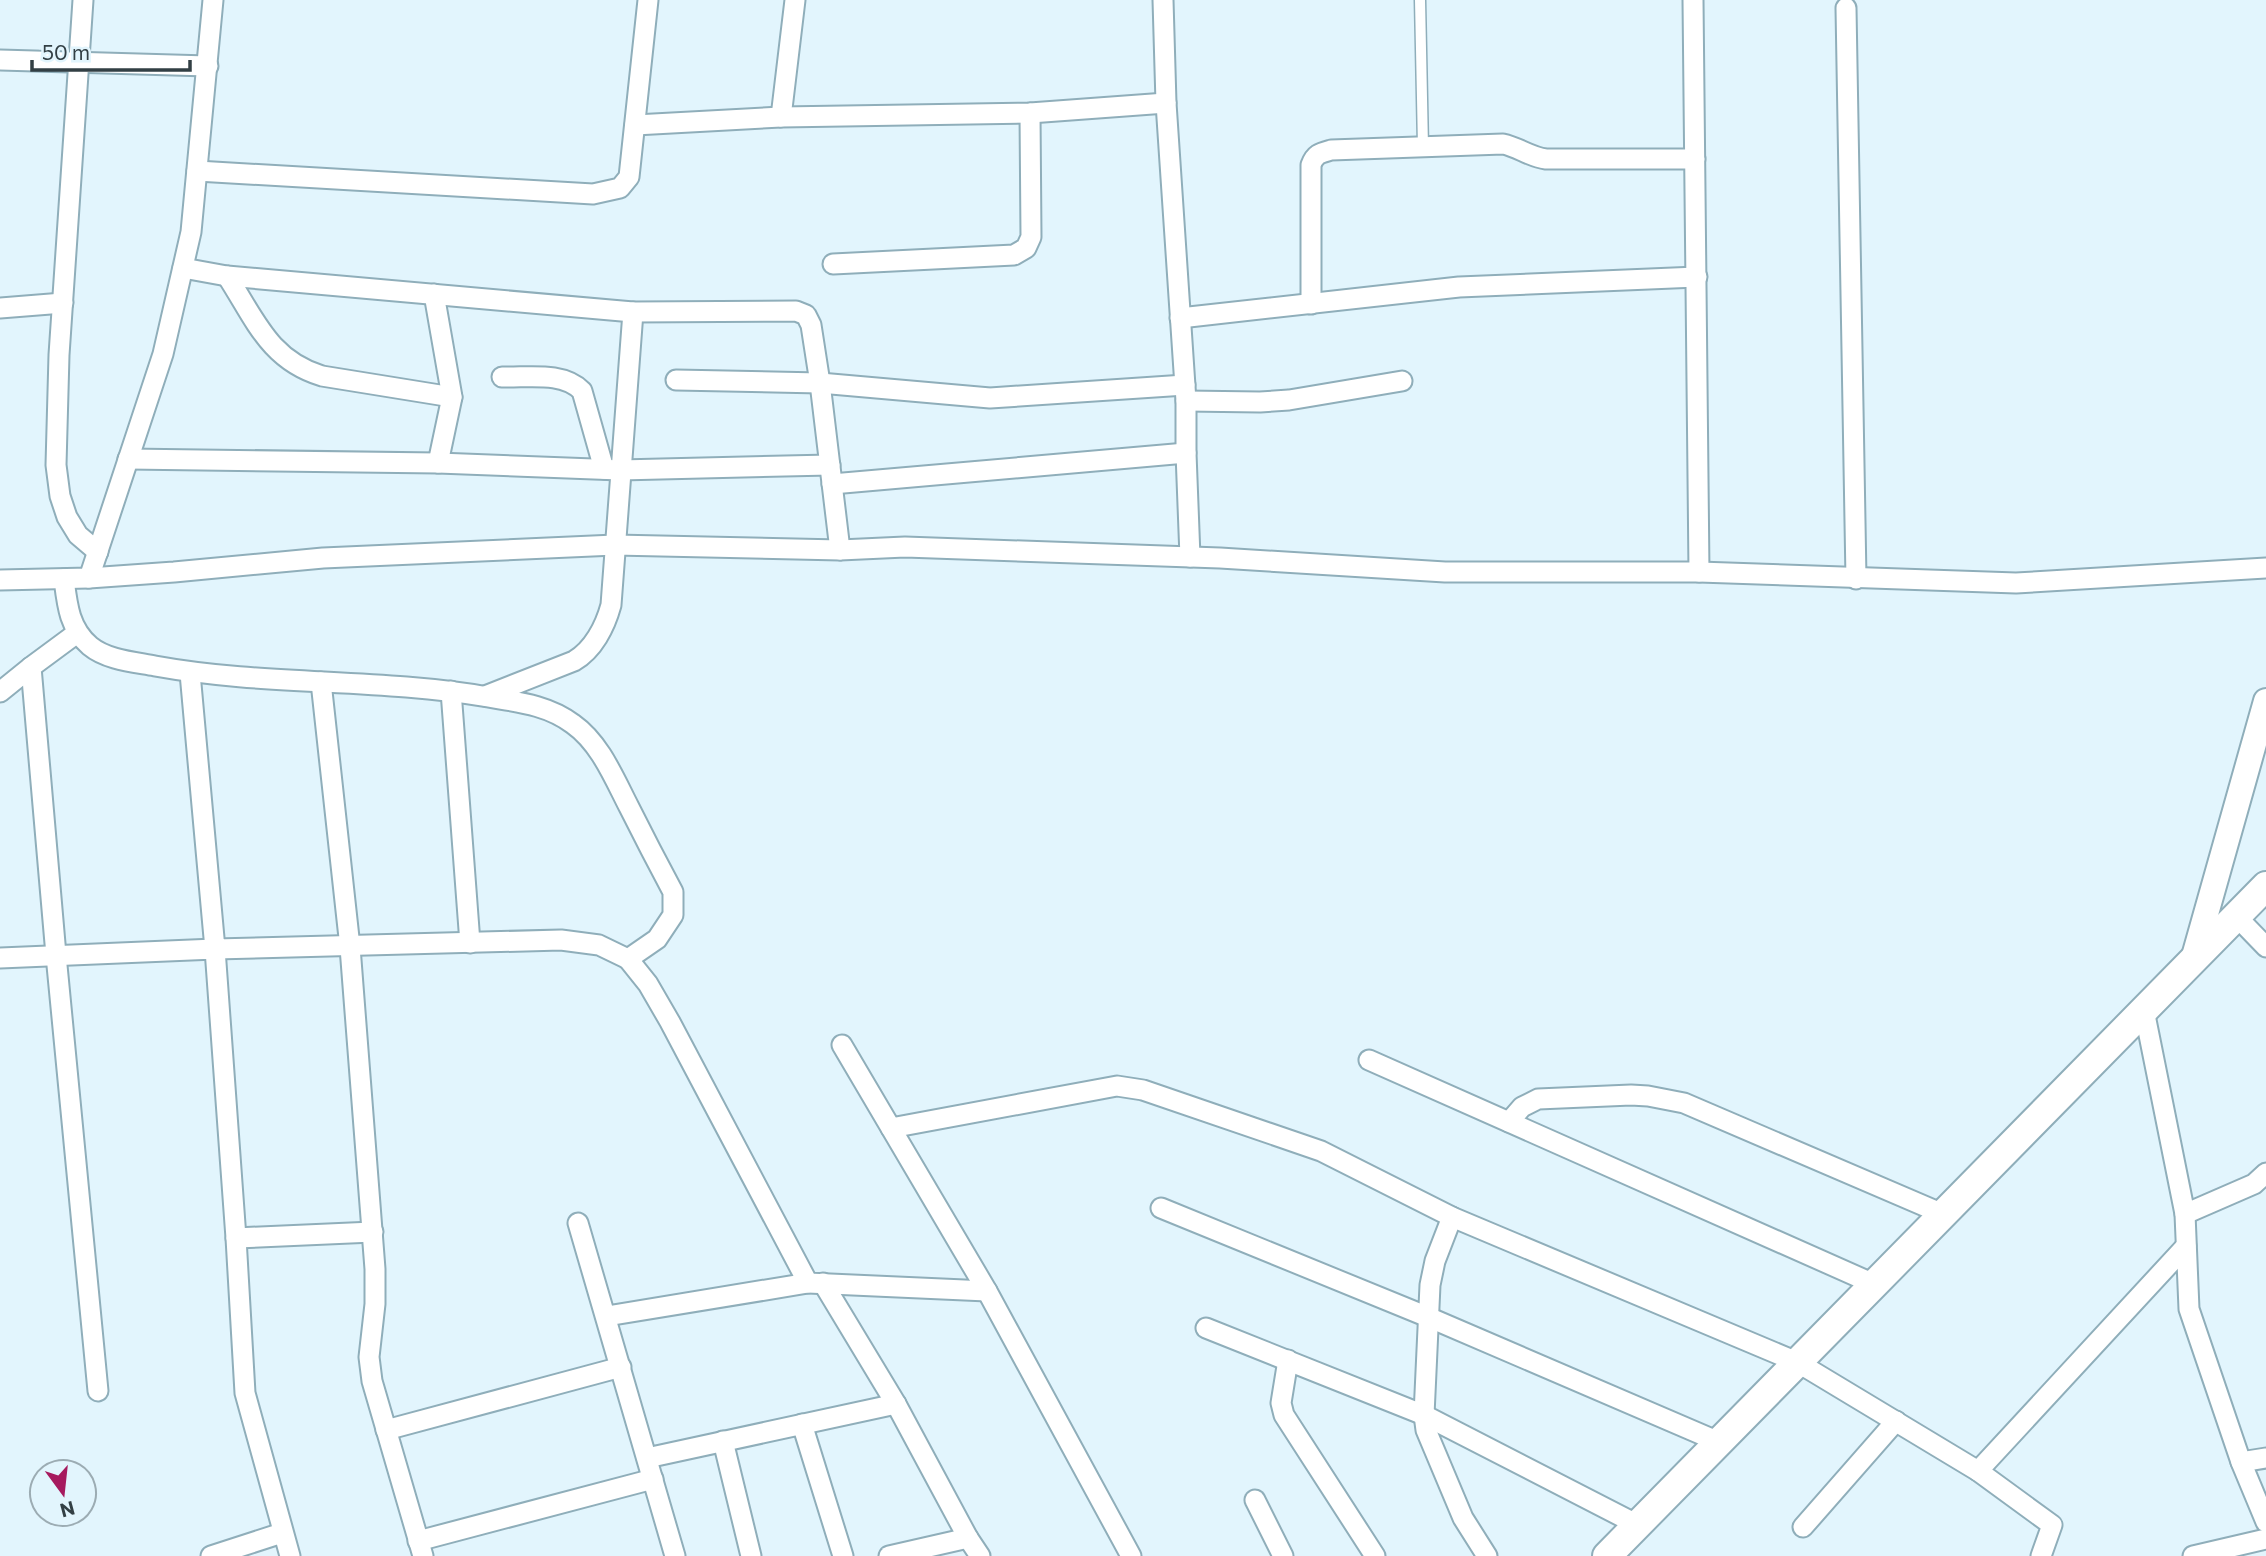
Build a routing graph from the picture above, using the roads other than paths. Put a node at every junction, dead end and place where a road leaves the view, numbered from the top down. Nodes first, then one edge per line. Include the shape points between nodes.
1 (83, 0) edge
2 (213, 0) edge
3 (648, 0) edge
4 (795, 0) edge
5 (1163, 0) edge
6 (1420, 0) edge
7 (1693, 0) edge
8 (1846, 8) dead end
9 (0, 60) edge
10 (79, 62) junction
11 (208, 66) junction
12 (1166, 103) junction
13 (1030, 113) junction
14 (781, 117) junction
15 (635, 125) junction
16 (1423, 146) junction
17 (1695, 159) junction
18 (197, 171) junction
19 (833, 264) dead end
20 (183, 268) junction
21 (228, 276) junction
22 (1697, 277) junction
23 (434, 295) junction
24 (63, 303) junction
25 (1311, 304) junction
26 (0, 307) edge
27 (633, 312) junction
28 (1180, 318) junction
29 (502, 377) dead end
30 (676, 380) dead end
31 (1402, 381) dead end
32 (820, 383) junction
33 (1186, 393) junction
34 (452, 397) junction
35 (1186, 453) junction
36 (128, 459) junction
37 (438, 463) junction
38 (612, 470) junction
39 (831, 474) junction
40 (615, 545) junction
41 (840, 550) junction
42 (97, 552) junction
43 (1190, 557) junction
44 (2266, 568) edge
45 (1699, 572) junction
46 (89, 578) junction
47 (64, 579) junction
48 (1856, 579) junction
49 (0, 580) edge
50 (77, 632) junction
51 (32, 667) junction
52 (190, 673) junction
53 (321, 682) junction
54 (451, 691) junction
55 (0, 692) edge
56 (484, 696) junction
57 (2266, 701) edge
58 (2266, 886) edge
59 (2236, 916) junction
60 (470, 943) junction
61 (350, 947) junction
62 (2266, 947) edge
63 (215, 949) junction
64 (56, 955) junction
65 (0, 958) edge
66 (628, 959) junction
67 (2193, 960) junction
68 (2144, 1010) junction
69 (842, 1045) dead end
70 (1369, 1060) dead end
71 (1509, 1122) junction
72 (891, 1128) junction
73 (2266, 1173) edge
74 (1161, 1208) dead end
75 (1943, 1214) junction
76 (2185, 1214) junction
77 (1452, 1217) junction
78 (578, 1223) dead end
79 (373, 1231) junction
80 (236, 1238) junction
81 (2186, 1246) junction
82 (816, 1283) junction
83 (1874, 1284) junction
84 (986, 1291) junction
85 (607, 1315) junction
86 (1427, 1317) junction
87 (1206, 1328) dead end
88 (1288, 1360) junction
89 (1797, 1362) junction
90 (621, 1367) junction
91 (98, 1391) dead end
92 (896, 1404) junction
93 (1424, 1415) junction
94 (1896, 1422) junction
95 (802, 1424) junction
96 (386, 1430) junction
97 (723, 1441) junction
98 (1719, 1442) junction
99 (647, 1458) junction
100 (2266, 1458) edge
101 (2241, 1462) junction
102 (1978, 1471) junction
103 (653, 1479) junction
104 (1255, 1500) dead end
105 (2266, 1522) edge
106 (1638, 1525) junction
107 (1803, 1527) dead end
108 (282, 1532) junction
109 (968, 1538) junction
110 (2266, 1539) edge
111 (420, 1548) edge
112 (1126, 1553) edge
113 (211, 1556) edge
114 (290, 1556) edge
115 (675, 1556) edge
116 (751, 1556) edge
117 (843, 1556) edge
118 (889, 1556) edge
119 (980, 1556) edge
120 (1283, 1556) edge
121 (1374, 1556) edge
122 (1487, 1556) edge
123 (1607, 1556) edge
124 (2042, 1556) edge
125 (2193, 1556) edge

1 - 10 street
2 - 11 street
3 - 15 street
4 - 14 street
5 - 12 street
6 - 16 lane
7 - 17 street
8 - 48 street
9 - 10 street
10 - 11 street
10 - 24 street
11 - 18 street
12 - 13 street
12 - 28 street
13 - 14 street
13 - 19 street via 1031,237 1026,248 1014,255
14 - 15 street
15 - 18 street via 629,177 620,188 593,194
16 - 17 street via 1503,144 1546,159
16 - 25 street via 1331,150 1314,157
17 - 22 street
18 - 20 street
20 - 21 street
20 - 36 street via 163,354
21 - 23 street
21 - 34 street via 272,347 307,372
22 - 25 street via 1459,287
22 - 45 street
23 - 27 street
23 - 34 street
24 - 26 street
24 - 42 street via 56,465 60,496 78,535
25 - 28 street
27 - 32 street via 796,311 806,315 811,325
27 - 38 street
28 - 33 street
29 - 38 street via 562,379 576,385
30 - 32 street
31 - 33 street via 1260,402
32 - 33 street via 990,398
32 - 39 street
33 - 35 street
34 - 37 street
35 - 39 street
35 - 43 street
36 - 37 street
36 - 42 street
37 - 38 street
38 - 39 street
38 - 40 street
39 - 41 street
40 - 41 street
40 - 46 street via 323,558
40 - 56 street via 611,605 583,656
41 - 43 street via 905,547
42 - 46 street
43 - 45 street via 1445,572
44 - 48 street via 2017,583
45 - 48 street
46 - 47 street
47 - 49 street
47 - 50 street via 68,613
50 - 51 street
50 - 52 street via 92,648 119,659
51 - 55 street
51 - 64 street
52 - 53 street
52 - 63 street
53 - 54 street
53 - 61 street
54 - 56 street
54 - 60 street
56 - 66 street via 554,712 574,724 605,762 673,892 673,915 657,939
57 - 67 street
58 - 59 main road
59 - 62 street
59 - 67 main road
60 - 61 street
60 - 66 street via 561,940 599,945
61 - 63 street
61 - 79 street
63 - 64 street
63 - 80 street
64 - 65 street
64 - 91 street
66 - 82 street via 670,1022
67 - 68 main road
68 - 75 main road
68 - 76 street
69 - 72 street
70 - 71 street
71 - 75 street via 1522,1107 1538,1099 1631,1095 1684,1103
71 - 83 street
72 - 77 street via 1130,1087 1321,1151
72 - 84 street
73 - 76 street via 2254,1184
74 - 86 street
75 - 83 main road
76 - 81 street
77 - 86 street via 1432,1272
77 - 89 street
78 - 85 street
79 - 80 street
79 - 96 street via 376,1287 369,1357
80 - 108 street via 245,1393
81 - 101 street via 2189,1309
81 - 102 street
82 - 84 street
82 - 85 street
82 - 92 street
83 - 89 main road
84 - 112 street
85 - 90 street
86 - 93 street
86 - 98 street
87 - 88 street
88 - 93 street
88 - 121 street via 1281,1403 1284,1415
89 - 94 street
89 - 98 main road
90 - 96 street
90 - 99 street
92 - 95 street
92 - 109 street
93 - 106 street
93 - 122 street via 1429,1439 1456,1503
94 - 102 street
94 - 107 street
95 - 97 street
95 - 117 street
96 - 111 street
97 - 99 street
97 - 116 street
98 - 106 main road
99 - 103 street
100 - 101 street
101 - 105 street
102 - 124 street via 2052,1525
103 - 111 street
103 - 115 street
104 - 120 street
106 - 123 main road
108 - 113 street
108 - 114 street
109 - 118 street
109 - 119 street
110 - 125 street

